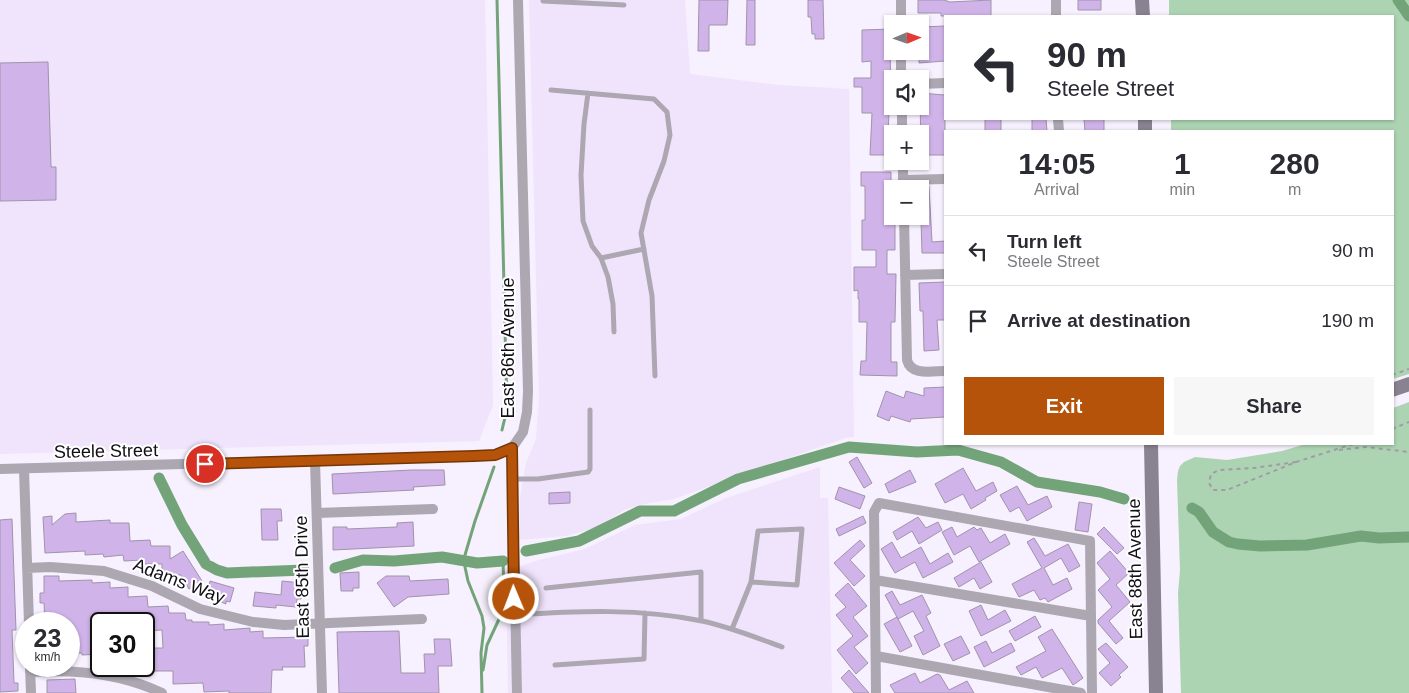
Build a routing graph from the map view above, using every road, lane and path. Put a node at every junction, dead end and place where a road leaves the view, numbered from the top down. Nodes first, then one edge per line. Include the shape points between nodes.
1 (518, 0) edge
2 (901, 0) edge
3 (1056, 0) edge
4 (1142, 0) edge
5 (543, 1) dead end
6 (624, 5) dead end
7 (900, 15) edge
8 (1056, 15) edge
9 (1143, 15) edge
10 (944, 83) edge
11 (929, 84) edge
12 (552, 90) dead end
13 (588, 93) junction
14 (944, 179) edge
15 (929, 181) edge
16 (904, 225) edge
17 (644, 249) junction
18 (601, 258) junction
19 (944, 274) edge
20 (905, 275) junction
21 (614, 332) dead end
22 (1409, 369) edge
23 (944, 371) edge
24 (1394, 374) edge
25 (655, 376) dead end
26 (1409, 384) edge
27 (1394, 389) edge
28 (590, 410) dead end
29 (1409, 422) edge
30 (1394, 428) edge
31 (1151, 445) edge
32 (1350, 445) edge
33 (512, 448) junction
34 (1334, 451) junction
35 (1409, 452) edge
36 (315, 461) junction
37 (1296, 462) junction
38 (0, 469) edge
39 (24, 469) junction
40 (513, 479) junction
41 (433, 509) dead end
42 (316, 513) junction
43 (27, 568) junction
44 (875, 580) junction
45 (751, 582) junction
46 (546, 588) dead end
47 (29, 612) edge
48 (645, 612) junction
49 (515, 615) junction
50 (1091, 616) junction
51 (422, 620) dead end
52 (701, 621) junction
53 (319, 624) junction
54 (732, 629) junction
55 (782, 647) dead end
56 (876, 656) junction
57 (555, 665) dead end
58 (80, 672) edge
59 (30, 677) edge
60 (31, 693) edge
61 (162, 693) edge
62 (322, 693) edge
63 (517, 693) edge
64 (876, 693) edge
65 (1081, 693) edge
66 (1092, 693) edge
67 (1156, 693) edge

1 - 33 street, East 86th Avenue via 528,390 523,432
2 - 7 street
3 - 8 street
4 - 9 main road
5 - 6 lane
10 - 11 street
12 - 13 lane
13 - 17 lane via 654,99 668,112 670,135 641,233
13 - 18 lane via 581,176 584,221 592,246
14 - 15 street
16 - 20 street
17 - 18 lane
17 - 25 lane via 652,296
18 - 21 lane via 613,304
19 - 20 street
20 - 23 street via 909,366 922,372
22 - 24 path
26 - 27 main road
28 - 40 lane via 588,472
29 - 30 path
31 - 67 main road, East 88th Avenue
32 - 34 path
33 - 36 street, Steele Street via 495,455
33 - 40 street
34 - 35 path via 1366,447
34 - 37 path
36 - 39 street, Steele Street
36 - 42 street, East 85th Drive
37 - 37 path via 1219,470 1211,474 1209,483 1213,490 1227,490
38 - 39 street, Steele Street
39 - 43 street
40 - 49 street
41 - 42 street
42 - 53 street, East 85th Drive
43 - 47 street
43 - 53 street, Adams Way via 104,571 152,586 200,609 234,619 284,625
44 - 50 street
44 - 50 street via 874,512 879,503 1090,541
44 - 56 street
45 - 45 lane via 758,531 802,529 797,585
45 - 54 lane
46 - 52 lane via 701,572
48 - 49 lane
48 - 52 lane
48 - 57 lane via 644,659
49 - 63 street
50 - 66 street
51 - 53 street, Adams Way
52 - 54 lane
53 - 62 street, East 85th Drive
54 - 55 lane
56 - 64 street
56 - 65 street
58 - 61 street via 115,677
59 - 60 street

